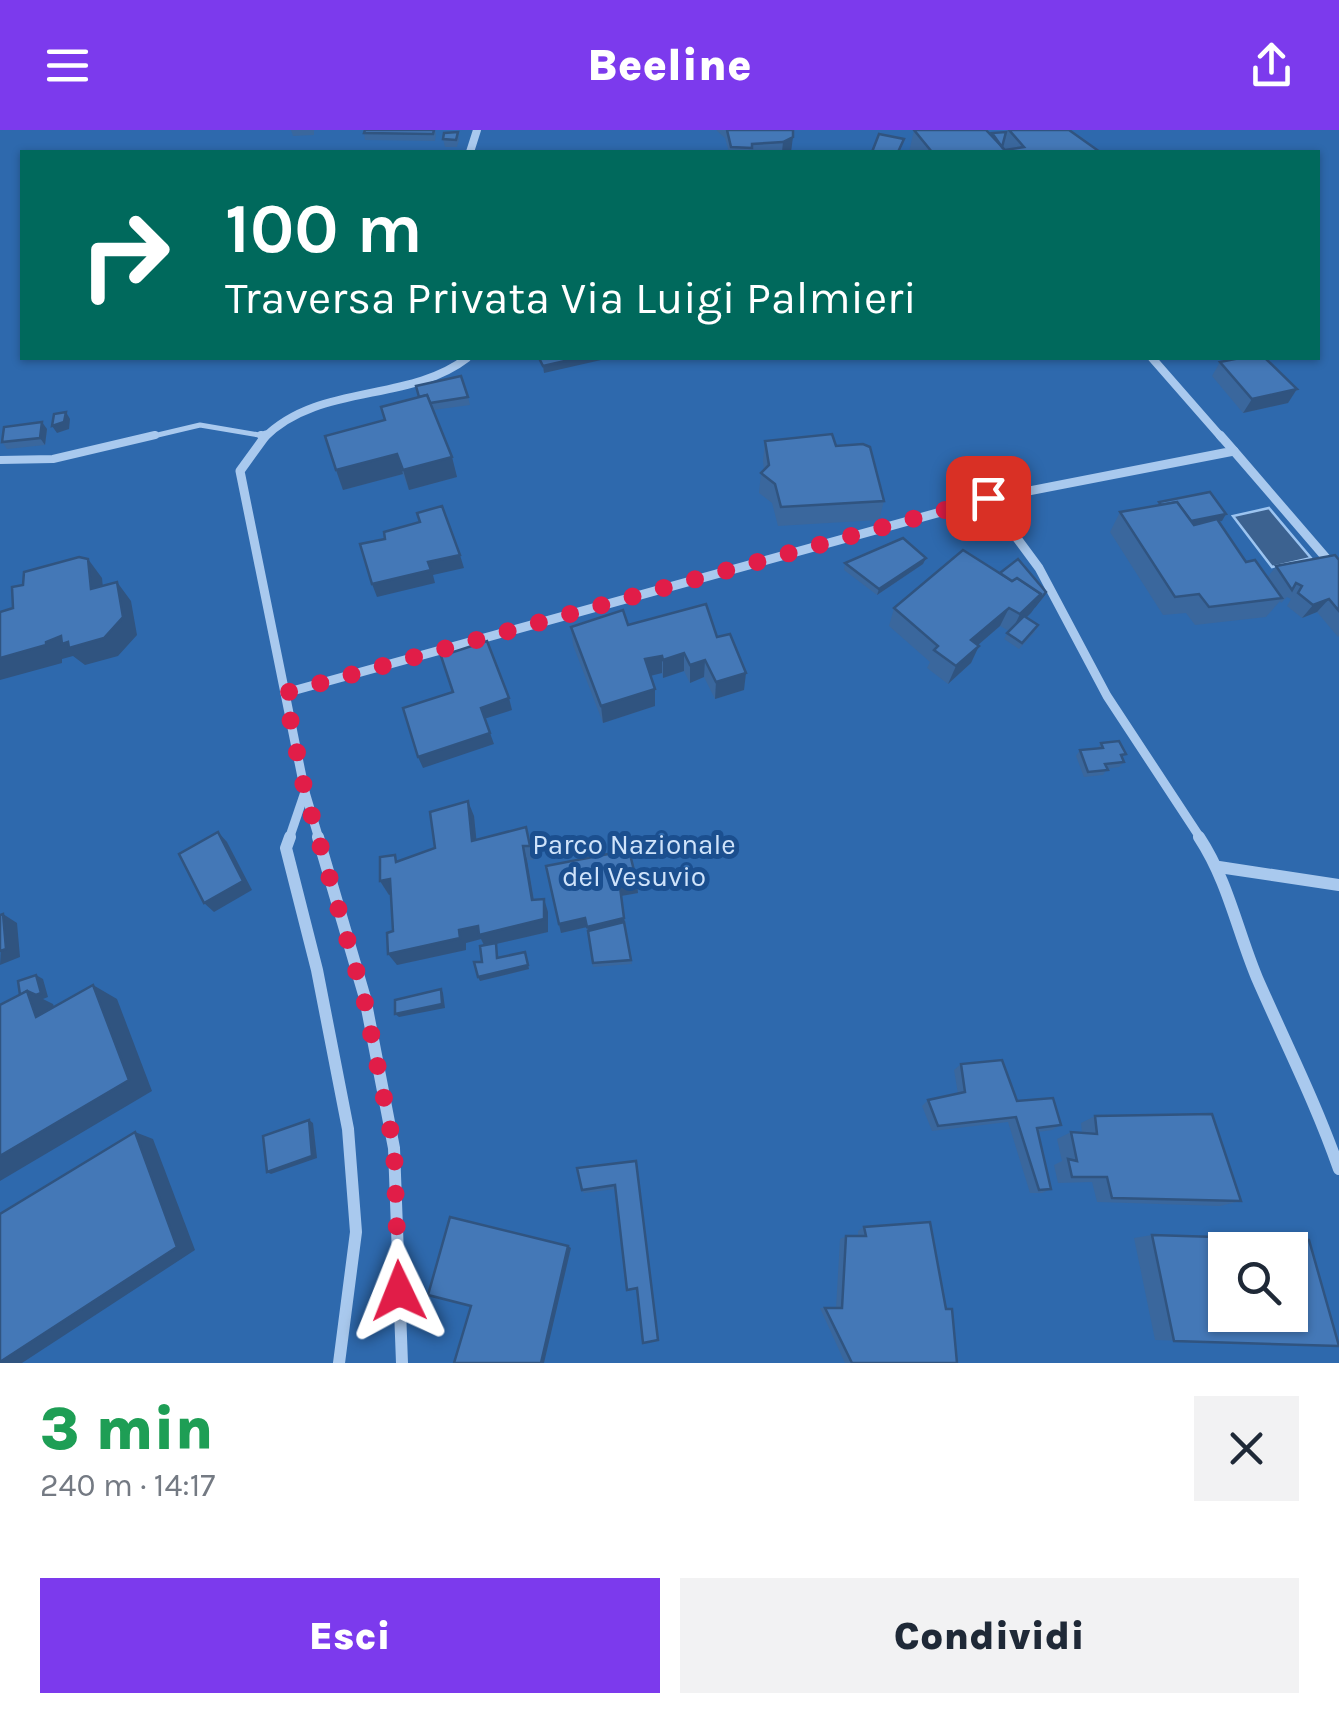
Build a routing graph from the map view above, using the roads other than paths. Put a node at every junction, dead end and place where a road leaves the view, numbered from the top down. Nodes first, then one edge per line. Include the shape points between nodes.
1 (464, 360) edge
2 (1154, 360) edge
3 (265, 436) junction
4 (1234, 451) junction
5 (0, 460) edge
6 (988, 498) junction
7 (1339, 573) edge
8 (285, 693) junction
9 (305, 792) junction
10 (1219, 868) junction
11 (1339, 886) edge
12 (1339, 1169) edge
13 (339, 1363) edge
14 (402, 1363) edge

1 - 3 street via 445,372 299,412
2 - 4 street
3 - 5 lane via 200,425 53,459
3 - 8 street via 240,471
4 - 6 street
4 - 7 street
6 - 8 street
6 - 10 street via 1039,568 1107,696
8 - 9 street
9 - 13 street via 286,848 348,1128 356,1232
9 - 14 street via 364,998 394,1148
10 - 11 street
10 - 12 street via 1256,975

